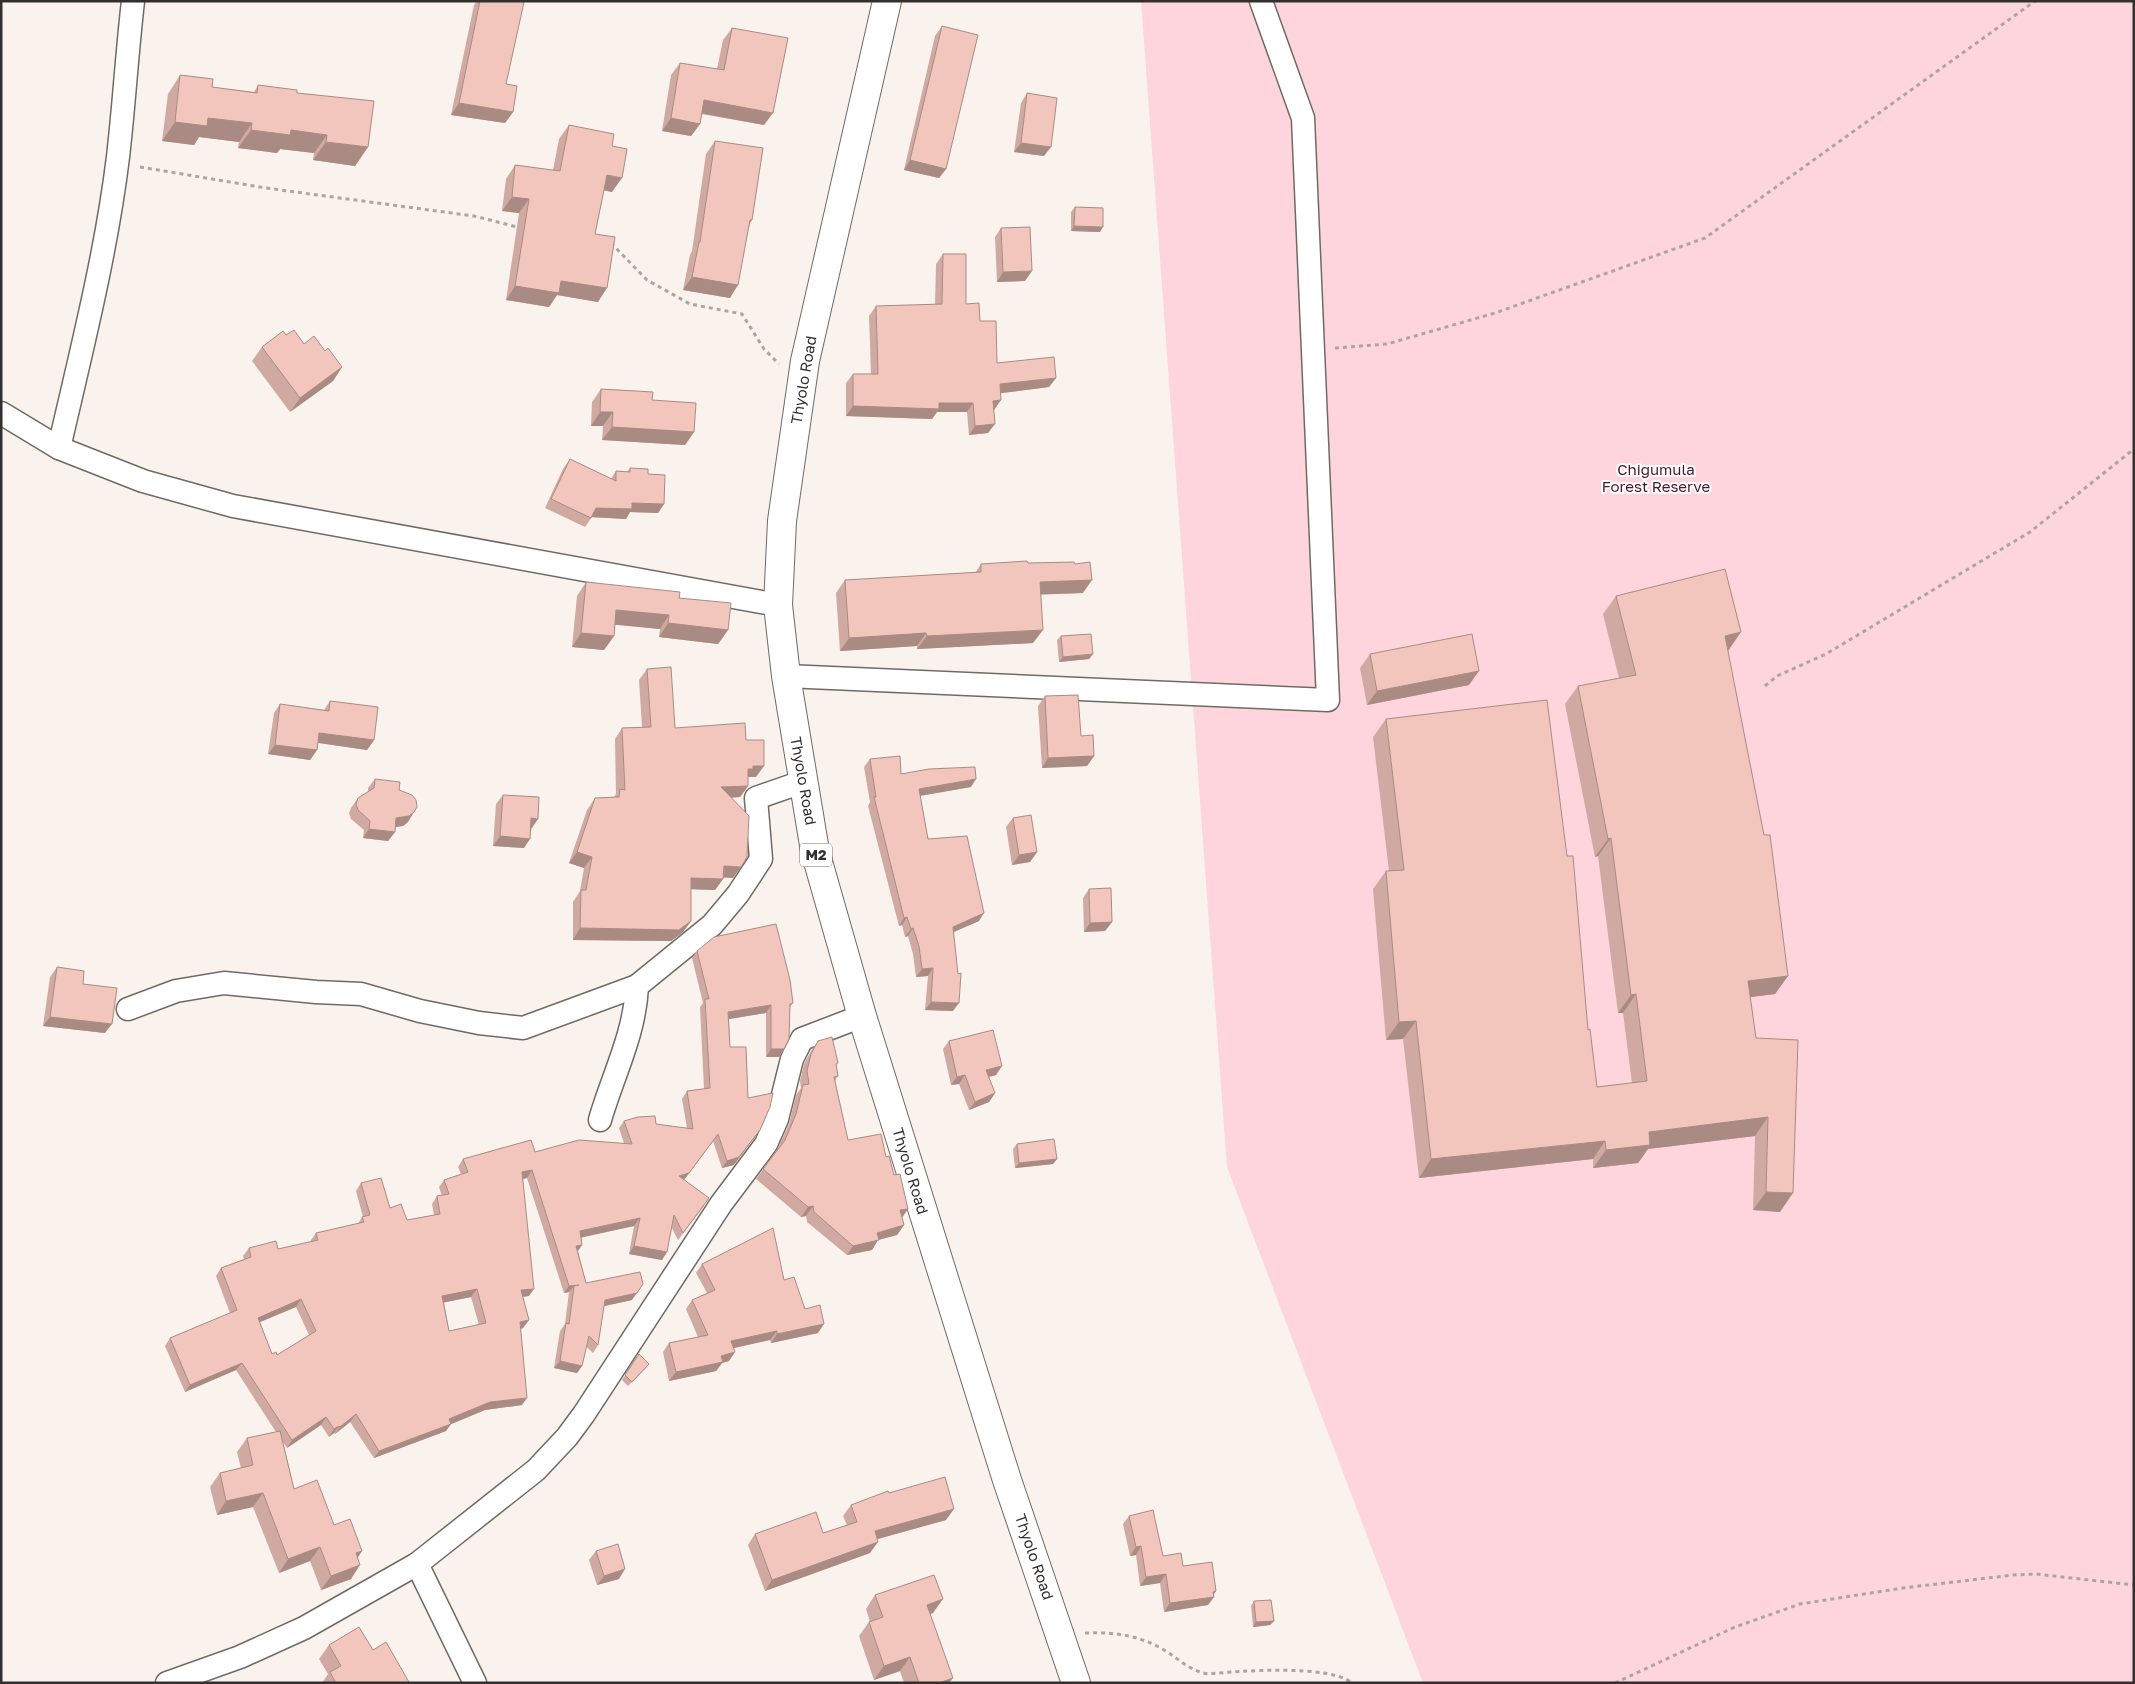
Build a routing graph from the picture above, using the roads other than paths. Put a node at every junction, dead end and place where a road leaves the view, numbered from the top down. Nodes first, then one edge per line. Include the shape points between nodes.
1 (133, 1) edge
2 (887, 1) edge
3 (1261, 1) edge
4 (1, 413) edge
5 (59, 448) junction
6 (778, 605) junction
7 (786, 676) junction
8 (802, 782) junction
9 (637, 986) junction
10 (128, 1009) dead end
11 (862, 1016) junction
12 (600, 1120) dead end
13 (417, 1564) junction
14 (166, 1683) edge
15 (475, 1683) edge
16 (1076, 1683) edge

1 - 5 street via 116,164 85,335
2 - 6 highway, Thyolo Road / M2 via 801,388 782,521
3 - 7 street via 1303,118 1328,700
4 - 5 street
5 - 6 street via 143,481 233,506
6 - 7 highway, Thyolo Road / M2
7 - 8 highway, Thyolo Road / M2
8 - 9 street via 756,798 761,859 712,925
8 - 11 highway, Thyolo Road / M2 via 815,851
9 - 10 street via 523,1028 420,1011 361,994 224,983 176,991
9 - 12 street via 636,1006 627,1041
11 - 13 street via 802,1039 792,1059 777,1119 766,1144 721,1204 567,1437 536,1470
11 - 16 highway, Thyolo Road / M2 via 1004,1470
13 - 14 street via 304,1628 240,1657
13 - 15 street

